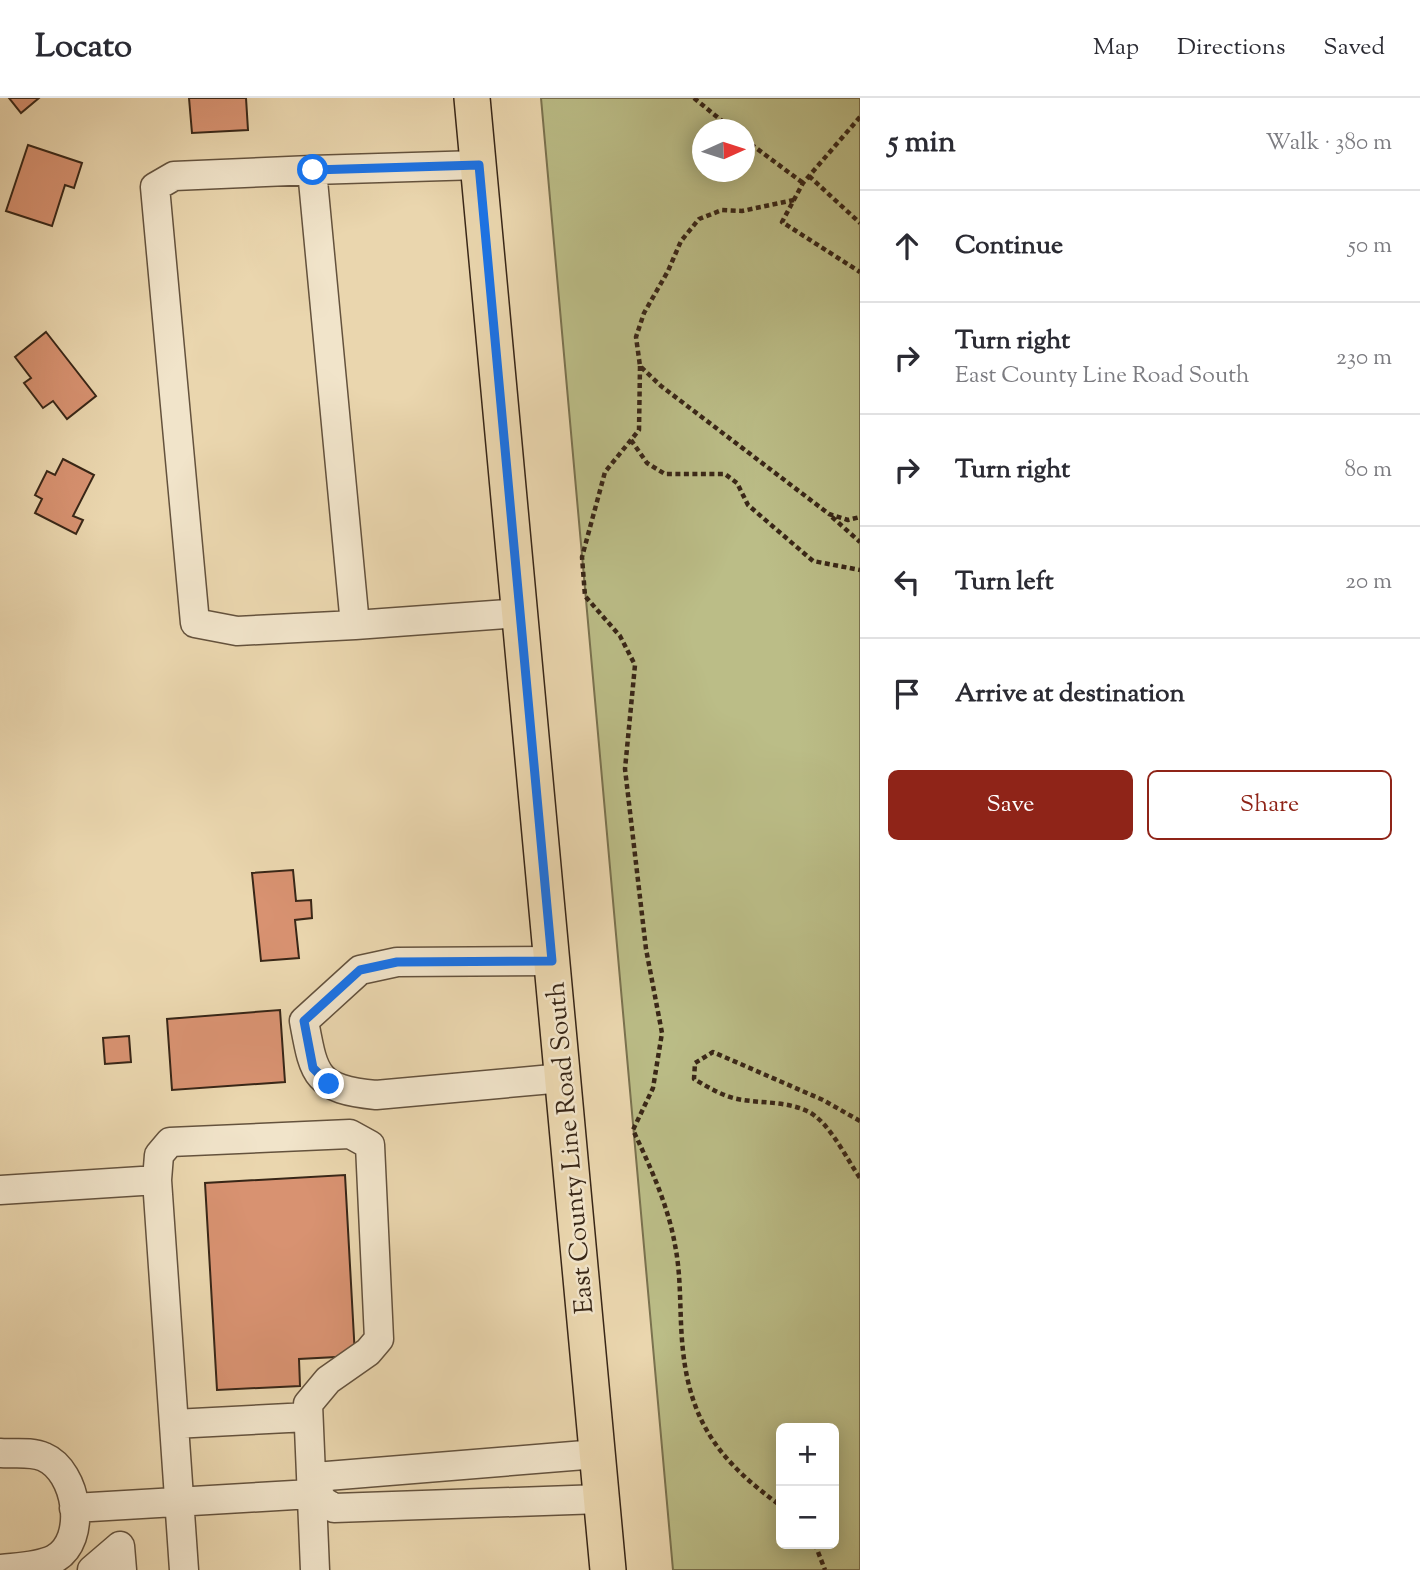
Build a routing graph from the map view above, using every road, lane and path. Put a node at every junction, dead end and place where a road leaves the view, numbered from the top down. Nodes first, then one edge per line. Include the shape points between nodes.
1 (472, 98) edge
2 (694, 98) edge
3 (860, 117) edge
4 (720, 119) edge
5 (755, 147) edge
6 (479, 165) junction
7 (313, 170) junction
8 (809, 176) junction
9 (803, 183) junction
10 (794, 200) junction
11 (860, 223) edge
12 (860, 272) edge
13 (640, 366) junction
14 (631, 440) junction
15 (829, 514) junction
16 (860, 517) edge
17 (860, 542) edge
18 (860, 570) edge
19 (520, 613) junction
20 (355, 625) junction
21 (552, 961) junction
22 (563, 1078) junction
23 (860, 1121) edge
24 (860, 1178) edge
25 (157, 1180) junction
26 (0, 1190) edge
27 (308, 1417) junction
28 (174, 1424) junction
29 (0, 1454) edge
30 (597, 1454) junction
31 (312, 1494) junction
32 (601, 1499) junction
33 (180, 1500) junction
34 (776, 1502) edge
35 (74, 1508) junction
36 (817, 1549) edge
37 (0, 1569) edge
38 (93, 1570) edge
39 (122, 1570) edge
40 (184, 1570) edge
41 (315, 1570) edge
42 (608, 1570) edge
43 (825, 1570) edge

1 - 6 main road, East County Line Road South
2 - 4 path
3 - 8 path
5 - 9 path
6 - 7 lane
6 - 19 main road, East County Line Road South
7 - 20 lane
7 - 20 lane via 174,176 155,187 176,422 195,623 237,631
8 - 9 path
8 - 11 path
9 - 10 path
10 - 12 path via 782,222
10 - 13 path via 742,211 722,210 699,219 681,241 644,313 636,337
13 - 14 path via 639,430
13 - 15 path
14 - 18 path via 647,463 665,474 724,474 737,483 748,505 813,561
14 - 34 path via 605,472 582,557 585,596 620,636 635,665 625,769 646,948 662,1033 653,1088 633,1130 675,1242 683,1350 695,1406 717,1450
15 - 16 path via 848,520
15 - 17 path
19 - 20 lane
19 - 21 main road, East County Line Road South
21 - 22 main road, East County Line Road South
21 - 22 lane via 397,962 360,970 304,1021 313,1068 329,1084 350,1092 376,1095
22 - 30 main road, East County Line Road South
23 - 24 path via 713,1052 695,1063 694,1079 711,1089 733,1098 767,1100 808,1111 830,1130
25 - 26 lane
25 - 27 lane via 159,1155 170,1142 350,1134 370,1145 379,1339 328,1380 307,1404
25 - 28 lane
27 - 28 lane
27 - 31 lane
28 - 33 lane
29 - 35 lane via 34,1454 59,1467 71,1489
30 - 31 lane via 327,1476
30 - 32 main road, East County Line Road South
31 - 32 lane via 334,1508
31 - 33 lane
31 - 41 lane
32 - 42 main road, East County Line Road South
33 - 35 lane
33 - 40 lane
35 - 37 lane via 73,1533 56,1558
36 - 43 path
38 - 39 lane via 120,1546

